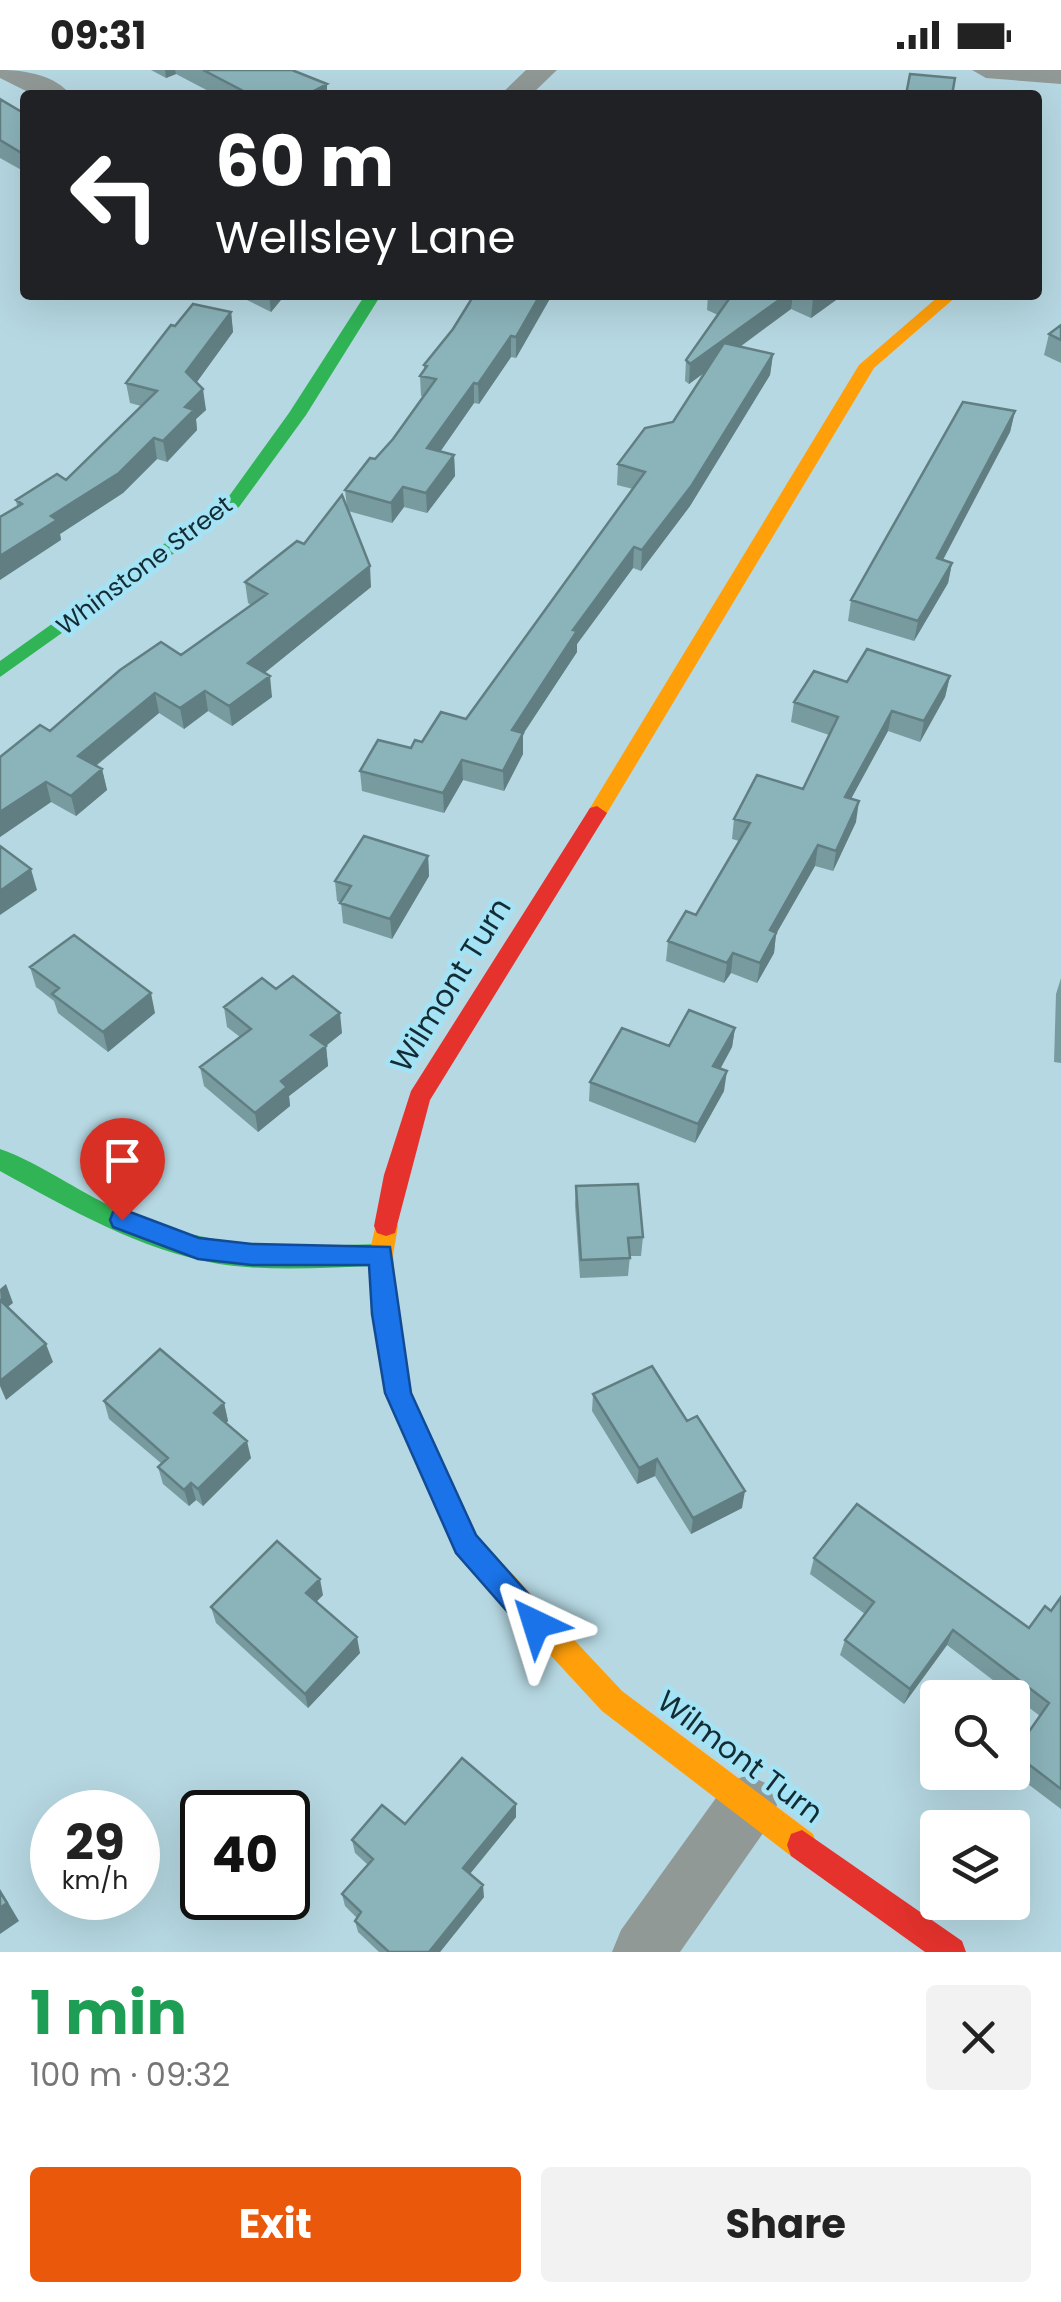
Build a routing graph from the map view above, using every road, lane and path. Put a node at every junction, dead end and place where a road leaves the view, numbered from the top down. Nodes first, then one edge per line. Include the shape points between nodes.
1 (5, 70) edge
2 (543, 70) edge
3 (986, 70) edge
4 (1061, 76) edge
5 (1027, 84) edge
6 (47, 90) edge
7 (520, 90) edge
8 (370, 300) edge
9 (944, 300) edge
10 (0, 670) edge
11 (0, 1159) edge
12 (381, 1254) junction
13 (747, 1805) junction
14 (642, 1952) edge
15 (951, 1952) edge

1 - 6 street
2 - 7 street
3 - 5 street
4 - 5 street
8 - 10 street, Whinstone Street via 232,503
9 - 12 street, Wilmont Turn via 866,365 419,1098
11 - 12 street via 66,1196 198,1248 252,1255
12 - 13 street, Wilmont Turn via 398,1393 466,1544 612,1701
13 - 14 street
13 - 15 street, Wilmont Turn

